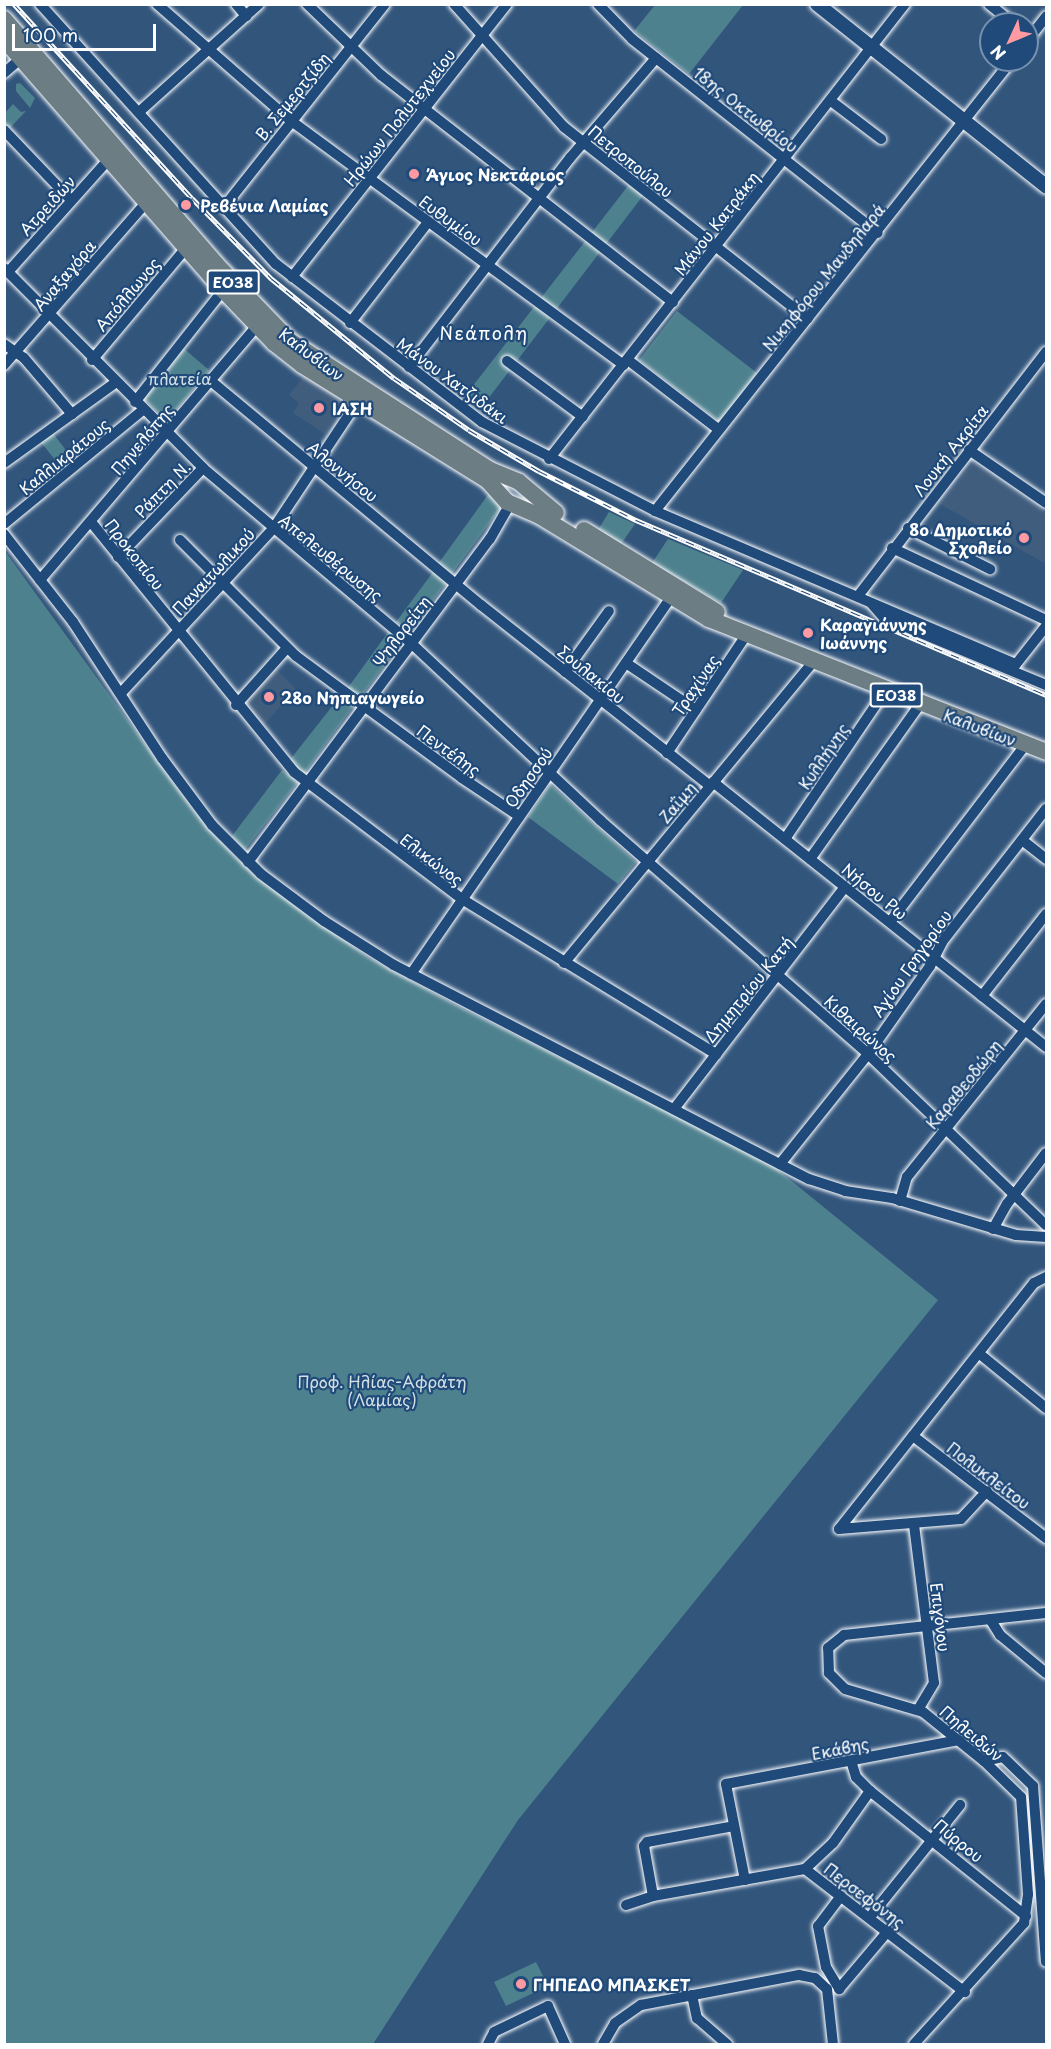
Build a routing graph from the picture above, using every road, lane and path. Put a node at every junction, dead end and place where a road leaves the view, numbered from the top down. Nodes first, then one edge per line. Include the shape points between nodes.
1 (40, 4) edge
2 (157, 4) edge
3 (236, 4) edge
4 (259, 4) edge
5 (307, 4) edge
6 (385, 4) edge
7 (454, 4) edge
8 (507, 4) edge
9 (598, 4) edge
10 (817, 4) edge
11 (905, 4) edge
12 (246, 16) junction
13 (4, 19) edge
14 (482, 36) junction
15 (4, 39) edge
16 (872, 47) junction
17 (349, 48) junction
18 (208, 50) junction
19 (21, 58) junction
20 (656, 58) junction
21 (1003, 72) edge
22 (4, 73) edge
23 (831, 101) junction
24 (426, 109) junction
25 (139, 112) junction
26 (290, 120) junction
27 (965, 121) junction
28 (4, 130) edge
29 (881, 139) dead end
30 (584, 143) junction
31 (109, 159) junction
32 (786, 160) junction
33 (369, 180) junction
34 (1047, 186) edge
35 (539, 198) junction
36 (71, 200) junction
37 (146, 203) junction
38 (224, 207) junction
39 (428, 222) junction
40 (878, 233) junction
41 (716, 248) junction
42 (185, 249) junction
43 (488, 265) junction
44 (6, 270) edge
45 (292, 277) junction
46 (223, 290) junction
47 (673, 302) junction
48 (49, 315) junction
49 (808, 319) junction
50 (261, 321) junction
51 (350, 323) junction
52 (4, 344) edge
53 (17, 352) junction
54 (1047, 352) edge
55 (92, 360) junction
56 (507, 362) dead end
57 (626, 362) junction
58 (4, 365) edge
59 (409, 367) junction
60 (1042, 367) edge
61 (211, 381) junction
62 (115, 383) junction
63 (358, 401) junction
64 (139, 406) junction
65 (72, 414) junction
66 (583, 417) junction
67 (718, 429) junction
68 (167, 432) junction
69 (969, 450) junction
70 (549, 459) junction
71 (4, 463) edge
72 (315, 467) junction
73 (203, 468) junction
74 (519, 484) junction
75 (508, 501) junction
76 (1047, 503) edge
77 (655, 511) junction
78 (91, 522) junction
79 (4, 524) edge
80 (908, 528) junction
81 (273, 529) junction
82 (4, 534) edge
83 (180, 540) dead end
84 (892, 548) junction
85 (118, 557) junction
86 (990, 569) dead end
87 (40, 580) junction
88 (222, 584) junction
89 (456, 584) junction
90 (858, 596) junction
91 (670, 598) junction
92 (609, 611) dead end
93 (1047, 620) edge
94 (1047, 626) edge
95 (177, 632) junction
96 (747, 634) junction
97 (411, 643) junction
98 (287, 648) junction
99 (813, 662) junction
100 (626, 663) junction
101 (1015, 668) junction
102 (565, 672) junction
103 (1047, 685) edge
104 (886, 690) junction
105 (121, 693) junction
106 (600, 700) junction
107 (920, 704) junction
108 (236, 705) junction
109 (363, 706) junction
110 (696, 710) junction
111 (1026, 744) junction
112 (1047, 752) edge
113 (667, 753) junction
114 (550, 772) junction
115 (307, 783) junction
116 (712, 784) junction
117 (1047, 809) edge
118 (519, 816) junction
119 (785, 839) junction
120 (1022, 840) junction
121 (810, 859) junction
122 (1047, 859) edge
123 (647, 861) junction
124 (248, 862) junction
125 (845, 887) junction
126 (462, 900) junction
127 (1047, 914) edge
128 (890, 922) junction
129 (934, 957) junction
130 (564, 963) junction
131 (778, 973) junction
132 (411, 974) junction
133 (982, 996) junction
134 (1047, 1004) edge
135 (1026, 1030) junction
136 (1047, 1047) edge
137 (716, 1054) junction
138 (868, 1054) junction
139 (674, 1109) junction
140 (946, 1128) junction
141 (1047, 1153) edge
142 (780, 1164) junction
143 (1015, 1194) junction
144 (900, 1201) junction
145 (1047, 1225) edge
146 (993, 1230) junction
147 (1047, 1237) edge
148 (1045, 1277) edge
149 (981, 1355) junction
150 (1047, 1408) edge
151 (913, 1436) junction
152 (987, 1491) junction
153 (914, 1525) junction
154 (1044, 1531) edge
155 (1047, 1613) edge
156 (990, 1619) junction
157 (927, 1625) junction
158 (1047, 1673) edge
159 (918, 1710) junction
160 (958, 1740) junction
161 (851, 1761) junction
162 (984, 1761) junction
163 (870, 1791) junction
164 (960, 1805) dead end
165 (734, 1826) junction
166 (933, 1839) junction
167 (1042, 1850) edge
168 (805, 1869) junction
169 (745, 1880) junction
170 (653, 1896) junction
171 (842, 1896) junction
172 (626, 1905) dead end
173 (1026, 1916) junction
174 (870, 1917) junction
175 (888, 1931) junction
176 (1047, 1962) edge
177 (825, 1979) junction
178 (965, 1992) junction
179 (692, 1995) junction
180 (488, 2044) edge
181 (566, 2044) edge
182 (603, 2044) edge
183 (727, 2044) edge
184 (833, 2044) edge
185 (914, 2044) edge

1 - 25 street, Μάνου Χατζιδάκι
2 - 18 street, Ευθυμίου
3 - 12 street
4 - 12 street
5 - 17 street
6 - 17 street, Β. Σεμερτζίδη
7 - 14 street, Πετροπούλου
8 - 14 street, Ηρώων Πολυτεχνείου
9 - 20 street, 18ης Οκτωβρίου
10 - 16 street
11 - 16 street, Μάνου Κατράκη
12 - 18 street
13 - 50 main road, Καλυβίων / ΕΟ38
14 - 24 street, Ηρώων Πολυτεχνείου
14 - 30 street, Πετροπούλου via 551,114
15 - 19 main road, Καλυβίων / ΕΟ38
16 - 23 street, Μάνου Κατράκη
16 - 27 street
17 - 24 street
17 - 26 street, Β. Σεμερτζίδη
18 - 25 street
18 - 26 street, Ευθυμίου
19 - 22 street
19 - 31 main road, Καλυβίων / ΕΟ38
20 - 30 street
20 - 32 street, 18ης Οκτωβρίου
21 - 27 street, Νικηφόρου Μανδηλαρά
23 - 29 street
23 - 32 street, Μάνου Κατράκη
24 - 33 street, Ηρώων Πολυτεχνείου
24 - 35 street
25 - 38 street, Μάνου Χατζιδάκι
26 - 33 street, Ευθυμίου
26 - 38 street, Β. Σεμερτζίδη
27 - 34 street
27 - 40 street, Νικηφόρου Μανδηλαρά
28 - 36 street
30 - 35 street
30 - 41 street, Πετροπούλου
31 - 36 street, Ατρειδών
31 - 37 main road, Καλυβίων / ΕΟ38
32 - 40 street, 18ης Οκτωβρίου
32 - 41 street, Μάνου Κατράκη
33 - 39 street, Ευθυμίου
33 - 45 street, Ηρώων Πολυτεχνείου
35 - 43 street
35 - 47 street
36 - 44 street, Ατρειδών
37 - 42 main road, Καλυβίων / ΕΟ38
37 - 48 street, Αναξαγόρα
38 - 45 street, Μάνου Χατζιδάκι
39 - 43 street, Ευθυμίου
39 - 51 street
40 - 49 street, Νικηφόρου Μανδηλαρά
41 - 47 street, Μάνου Κατράκη
41 - 49 street, Πετροπούλου
42 - 46 main road, Καλυβίων / ΕΟ38
42 - 55 street, Απόλλωνος
43 - 57 street, Ευθυμίου
43 - 59 street
44 - 48 street, Απελευθέρωσης
45 - 51 street, Μάνου Χατζιδάκι
46 - 50 main road, Καλυβίων / ΕΟ38
46 - 64 street, Καλλικράτους
47 - 57 street, Μάνου Κατράκη
48 - 53 street, Αναξαγόρα
48 - 55 street, Απελευθέρωσης
49 - 67 street, Νικηφόρου Μανδηλαρά
50 - 61 street, Πηνελόπης
50 - 63 main road, Καλυβίων / ΕΟ38 via 302,365
50 - 74 main road, Καλυβίων / ΕΟ38 via 331,370 490,470
51 - 59 street, Μάνου Χατζιδάκι
52 - 53 street
53 - 58 street, Αναξαγόρα
53 - 65 street
54 - 60 street, Λουκή Ακρίτα
55 - 62 street, Απελευθέρωσης
56 - 66 street
57 - 66 street, Μάνου Κατράκη
57 - 67 street, Ευθυμίου
59 - 70 street, Μάνου Χατζιδάκι via 482,422
60 - 69 street, Λουκή Ακρίτα
61 - 68 street, Πηνελόπης
61 - 72 street, Αλοννήσου
62 - 64 street, Απελευθέρωσης
62 - 65 street
63 - 72 street, Παναιτωλικού
63 - 75 main road, Καλυβίων / ΕΟ38 via 491,483
64 - 68 street, Απελευθέρωσης
64 - 79 street, Καλλικράτους
65 - 71 street
66 - 70 street, Μάνου Κατράκη
67 - 77 street, Νικηφόρου Μανδηλαρά
68 - 73 street, Απελευθέρωσης
68 - 78 street, Πηνελόπης
69 - 76 street
69 - 80 street, Λουκή Ακρίτα
70 - 77 street, Μάνου Χατζιδάκι
72 - 81 street, Παναιτωλικού
72 - 89 street, Αλοννήσου
73 - 81 street, Απελευθέρωσης
73 - 85 street, Ράπτη Ν.
74 - 75 main road via 524,498
74 - 96 main road, Καλυβίων / ΕΟ38 via 541,503
75 - 89 street, Ψηλορείτη
75 - 91 main road, Καλυβίων / ΕΟ38 via 538,515
77 - 90 street, Μάνου Χατζιδάκι
78 - 85 street, Προκοπίου
78 - 87 street, Πηνελόπης
80 - 84 street, Λουκή Ακρίτα
80 - 86 street
81 - 88 street, Παναιτωλικού
81 - 97 street, Απελευθέρωσης
82 - 87 street
83 - 88 street, Πεντέλης
84 - 90 street, Λουκή Ακρίτα
84 - 93 street
85 - 95 street, Προκοπίου
87 - 105 street
88 - 95 street, Παναιτωλικού
88 - 98 street, Πεντέλης
89 - 97 street, Ψηλορείτη
89 - 102 street, Σουλακίου
90 - 101 street, Μάνου Χατζιδάκι
91 - 96 main road, Καλυβίων / ΕΟ38
91 - 100 street, Οδησσού
92 - 102 street
94 - 101 street
95 - 105 street, Παναιτωλικού
95 - 108 street, Ελικώνος
96 - 99 main road, Καλυβίων / ΕΟ38
96 - 110 street, Τραχίνας
97 - 109 street, Ψηλορείτη
97 - 114 street, Απελευθέρωσης
98 - 108 street
98 - 109 street, Πεντέλης
99 - 104 main road, Καλυβίων / ΕΟ38
99 - 116 street, Ζαΐμη
100 - 106 street, Οδησσού
100 - 110 street
101 - 103 street, Μάνου Χατζιδάκι
102 - 106 street, Σουλακίου
104 - 107 main road, Καλυβίων / ΕΟ38
104 - 119 street, Κυλλήνης
105 - 124 street via 199,809
106 - 113 street, Σουλακίου
106 - 114 street, Οδησσού
107 - 111 main road, Καλυβίων / ΕΟ38
107 - 121 street
108 - 115 street, Ελικώνος via 280,759
109 - 115 street, Ψηλορείτη
109 - 118 street, Πεντέλης
110 - 113 street, Τραχίνας
111 - 112 main road, Καλυβίων / ΕΟ38
111 - 128 street
113 - 116 street, Σουλακίου
114 - 118 street, Οδησσού
114 - 123 street, Απελευθέρωσης
115 - 124 street, Ψηλορείτη
115 - 126 street, Ελικώνος
116 - 119 street, Νήσου Ρω
116 - 123 street, Ζαΐμη
117 - 120 street, Αγίου Γρηγορίου
118 - 126 street, Οδησσού
119 - 121 street, Νήσου Ρω
120 - 122 street
120 - 129 street, Αγίου Γρηγορίου
121 - 125 street, Νήσου Ρω
123 - 130 street, Ζαΐμη
123 - 131 street, Κιθαιρώνος
124 - 132 street via 324,921
125 - 128 street, Νήσου Ρω
125 - 131 street, Δημητρίου Κατή via 816,930
126 - 130 street, Ελικώνος
126 - 132 street, Οδησσού
127 - 133 street
128 - 129 street, Νήσου Ρω
129 - 133 street, Νήσου Ρω
129 - 138 street, Αγίου Γρηγορίου
130 - 137 street, Ελικώνος
131 - 137 street, Δημητρίου Κατή
131 - 138 street, Κιθαιρώνος
132 - 139 street
133 - 135 street, Νήσου Ρω
134 - 135 street, Καραθεοδώρη
135 - 136 street, Νήσου Ρω
135 - 140 street, Καραθεοδώρη
137 - 139 street, Δημητρίου Κατή
138 - 140 street, Κιθαιρώνος
138 - 142 street, Αγίου Γρηγορίου
139 - 142 street
140 - 143 street, Κιθαιρώνος
140 - 144 street, Καραθεοδώρη via 903,1183
141 - 143 street
142 - 144 street via 834,1188
143 - 145 street, Κιθαιρώνος
143 - 146 street
144 - 146 street
146 - 147 street
148 - 149 street
149 - 150 street
149 - 151 street
151 - 152 street, Πολυκλείτου
151 - 153 street via 839,1529
152 - 153 street via 961,1519
152 - 154 street, Πολυκλείτου
153 - 157 street, Επιγόνου
155 - 156 street, Πηλειδών
156 - 157 street, Πηλειδών
156 - 158 street via 1004,1640
157 - 159 street, Επιγόνου via 934,1683
157 - 159 street, Πηλειδών via 844,1635 831,1643 826,1656 829,1673 845,1689
159 - 160 street, Πηλειδών
160 - 161 street, Εκάβης
160 - 162 street, Πηλειδών
161 - 163 street, Πύρρου via 856,1777
161 - 165 street, Εκάβης via 726,1784
162 - 167 street via 1003,1757 1033,1786
162 - 173 street, Πηλειδών via 1021,1797
163 - 166 street, Πύρρου
163 - 168 street via 833,1843
164 - 166 street
165 - 169 street
165 - 170 street via 647,1842 644,1846
166 - 173 street, Πύρρου
166 - 174 street
167 - 176 street
168 - 169 street, Περσεφόνης
168 - 171 street, Περσεφόνης
169 - 170 street, Περσεφόνης
170 - 172 street, Περσεφόνης
171 - 174 street, Περσεφόνης
171 - 177 street via 818,1926
173 - 178 street via 1007,1945
174 - 175 street, Περσεφόνης
175 - 177 street via 839,1989
175 - 178 street, Περσεφόνης
177 - 179 street via 790,1976
177 - 184 street
178 - 185 street
179 - 182 street via 633,2008 615,2023
179 - 183 street via 697,2018
180 - 181 street via 494,2032 548,2006

